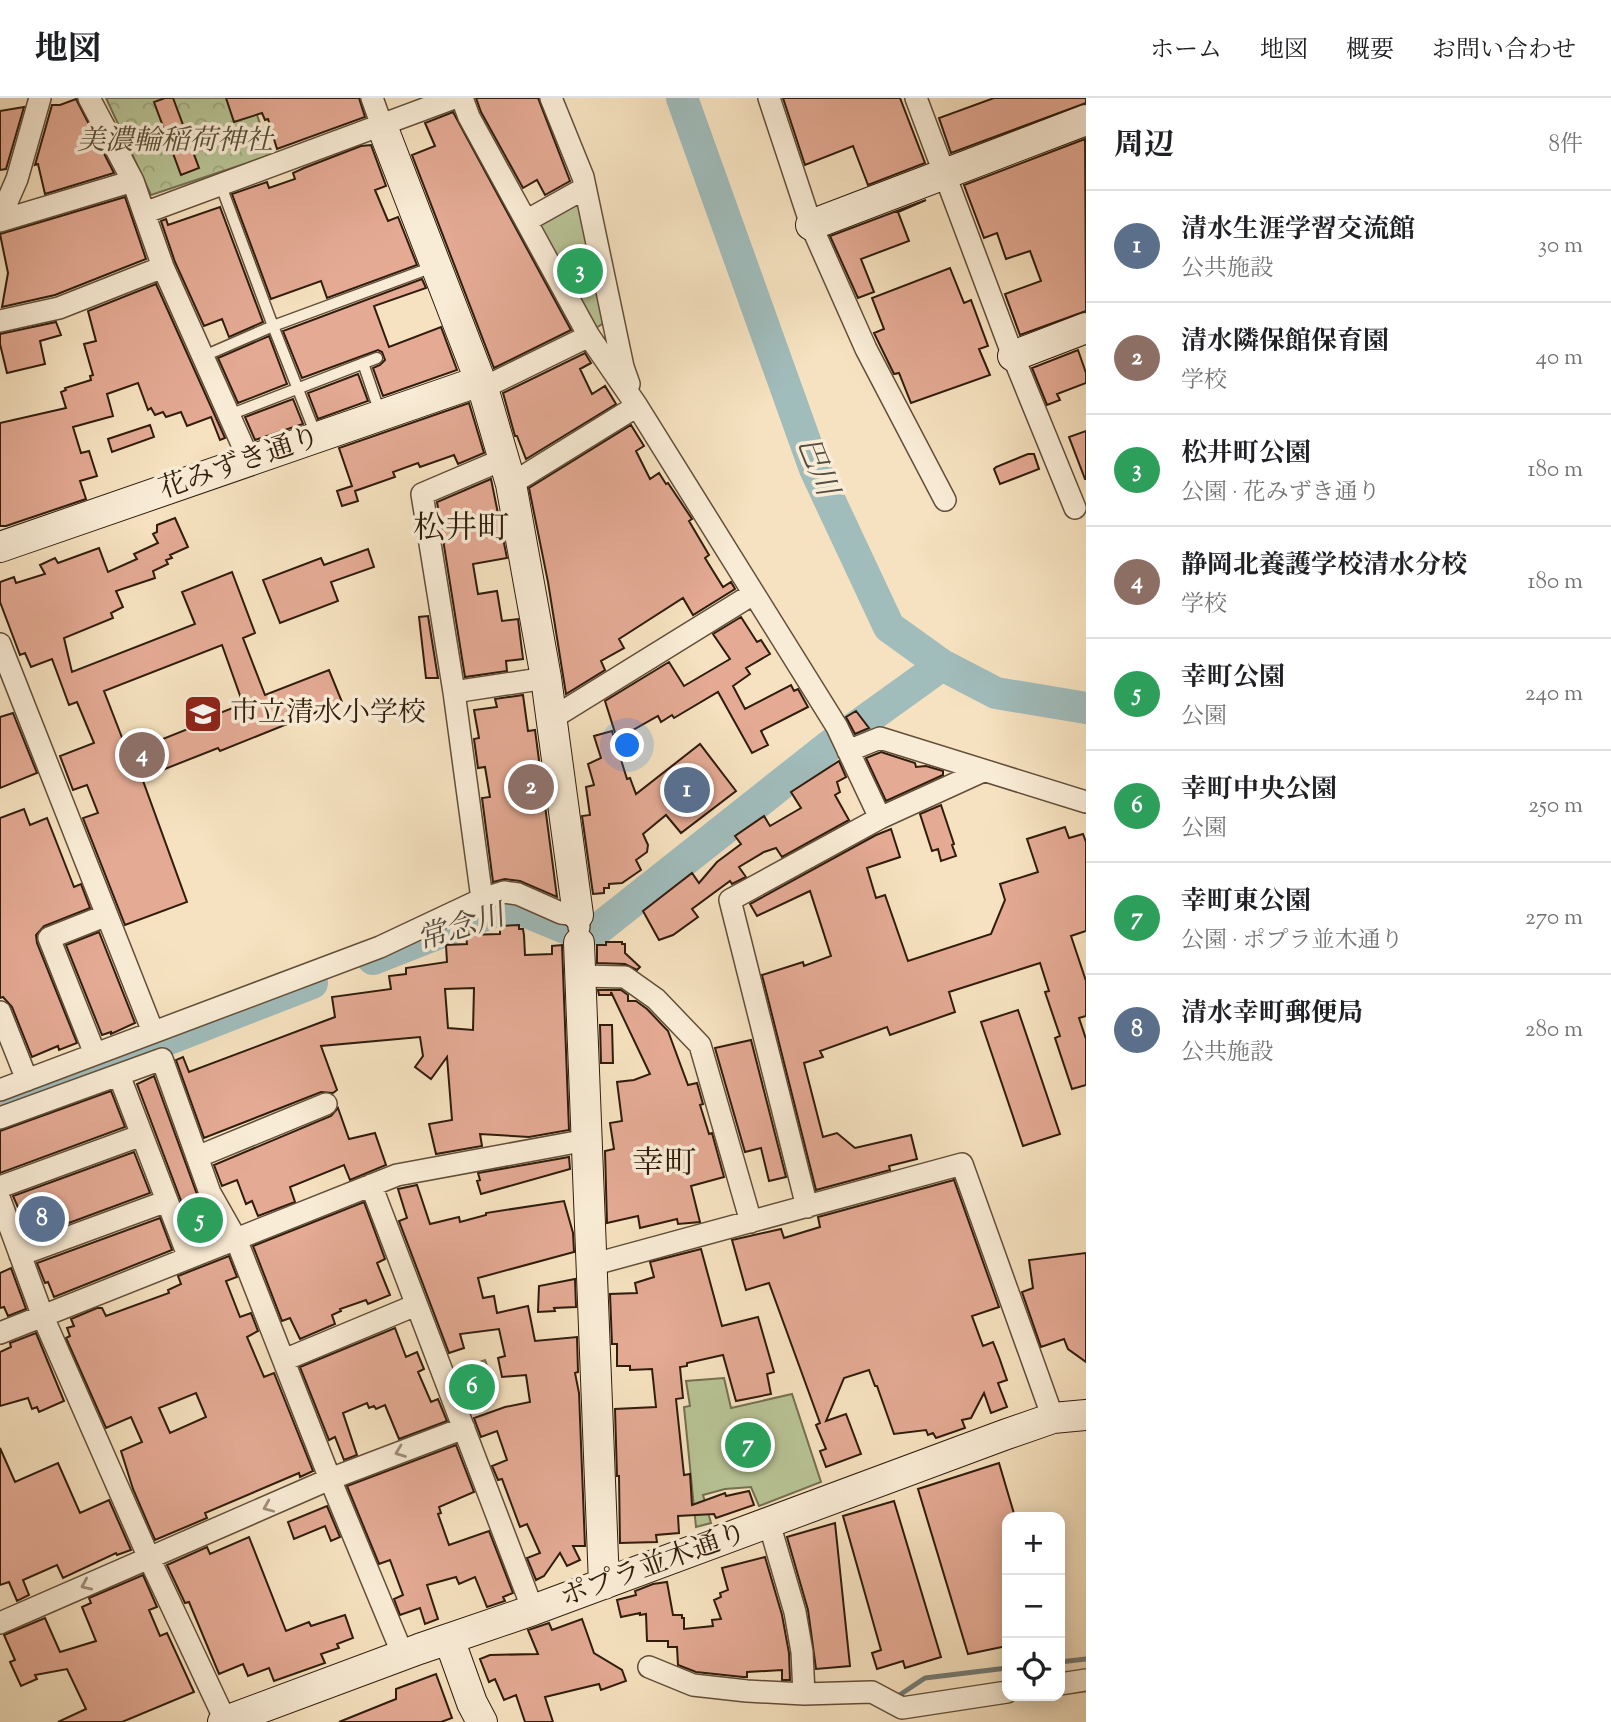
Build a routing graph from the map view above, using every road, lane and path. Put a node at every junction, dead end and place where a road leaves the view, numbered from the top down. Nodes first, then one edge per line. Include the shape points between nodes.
1 (40, 98) edge
2 (89, 98) edge
3 (372, 98) edge
4 (454, 98) edge
5 (462, 98) edge
6 (551, 98) edge
7 (769, 98) edge
8 (916, 98) edge
9 (1086, 120) edge
10 (382, 126) junction
11 (945, 175) junction
12 (133, 181) junction
13 (221, 186) junction
14 (585, 188) junction
15 (144, 213) junction
16 (0, 219) edge
17 (526, 221) junction
18 (811, 225) junction
19 (435, 266) junction
20 (163, 267) junction
21 (0, 321) edge
22 (273, 327) junction
23 (1086, 328) edge
24 (589, 337) junction
25 (204, 356) junction
26 (1013, 356) junction
27 (377, 358) dead end
28 (363, 363) junction
29 (481, 384) junction
30 (298, 388) junction
31 (637, 406) junction
32 (229, 415) junction
33 (381, 415) junction
34 (317, 438) junction
35 (250, 462) junction
36 (507, 472) junction
37 (945, 500) dead end
38 (1075, 508) dead end
39 (0, 547) edge
40 (753, 594) junction
41 (0, 644) edge
42 (546, 678) junction
43 (454, 692) junction
44 (551, 719) junction
45 (848, 751) junction
46 (983, 771) junction
47 (1086, 802) edge
48 (880, 818) junction
49 (482, 899) junction
50 (107, 915) junction
51 (579, 929) junction
52 (581, 976) junction
53 (0, 1012) edge
54 (153, 1032) junction
55 (96, 1054) junction
56 (119, 1074) junction
57 (27, 1080) junction
58 (0, 1090) edge
59 (326, 1104) dead end
60 (0, 1118) edge
61 (142, 1135) junction
62 (587, 1140) junction
63 (197, 1157) junction
64 (370, 1185) junction
65 (0, 1187) edge
66 (0, 1200) edge
67 (167, 1201) junction
68 (807, 1207) junction
69 (751, 1222) junction
70 (236, 1239) junction
71 (13, 1253) edge
72 (189, 1258) junction
73 (591, 1265) junction
74 (416, 1305) junction
75 (43, 1317) junction
76 (0, 1333) edge
77 (284, 1360) junction
78 (1086, 1415) edge
79 (1053, 1418) junction
80 (464, 1428) junction
81 (330, 1479) junction
82 (769, 1523) junction
83 (149, 1558) junction
84 (604, 1584) junction
85 (534, 1610) junction
86 (0, 1623) edge
87 (449, 1639) junction
88 (403, 1655) junction
89 (649, 1667) dead end
90 (1086, 1680) edge
91 (1065, 1683) edge
92 (1002, 1693) edge
93 (804, 1694) junction
94 (225, 1722) edge
95 (482, 1722) edge

1 - 16 street via 17,179
2 - 12 street
3 - 10 street
4 - 10 street
5 - 17 street
6 - 14 street
7 - 18 street
8 - 11 street
9 - 11 street
10 - 13 street
10 - 19 street
11 - 18 street
11 - 26 street
12 - 15 street
12 - 16 street
13 - 15 street
13 - 22 lane
14 - 17 street
14 - 31 street via 623,367
15 - 20 street
17 - 24 street
18 - 37 street via 866,349
19 - 22 lane
19 - 29 street
20 - 21 street via 59,308
20 - 25 street
22 - 25 lane
22 - 30 lane
23 - 26 street
24 - 29 street
24 - 31 street
25 - 32 street
26 - 38 street
27 - 28 lane
28 - 30 lane
28 - 33 lane
29 - 33 street, 花みずき通り
29 - 36 street
30 - 32 lane
30 - 34 lane
31 - 36 street
31 - 40 street
32 - 35 street
33 - 34 street, 花みずき通り
34 - 35 street, 花みずき通り
35 - 39 street, 花みずき通り
36 - 42 street
36 - 43 street via 422,494
40 - 44 street
40 - 45 street
41 - 50 street
42 - 43 street
42 - 44 street
43 - 49 street
44 - 51 street
45 - 46 street via 880,738
45 - 48 street
46 - 47 street
46 - 48 street
48 - 68 street via 730,900
49 - 51 street via 504,892 518,894 561,913
49 - 54 street via 380,947
50 - 54 street
50 - 55 street via 49,938
51 - 52 street
52 - 62 street
52 - 69 street via 625,977 656,999 700,1045
53 - 57 street
54 - 55 street
55 - 57 street
56 - 60 street
56 - 61 street
56 - 63 street via 162,1059
57 - 58 street
59 - 63 street
61 - 65 street
61 - 67 street
62 - 64 street via 409,1172
62 - 73 street
63 - 70 street via 210,1193
64 - 70 street
64 - 74 street
66 - 71 street
67 - 71 street
67 - 72 street
68 - 69 street
68 - 79 street via 962,1164
69 - 73 street
70 - 72 street
70 - 77 street
71 - 75 street
72 - 75 street
73 - 84 street
74 - 77 street
74 - 80 street
75 - 76 street
75 - 83 street
77 - 81 street
78 - 79 street, ポプラ並木通り
79 - 82 street, ポプラ並木通り
80 -> 81 street
80 - 85 street
81 -> 83 street
81 - 88 street
82 - 84 street, ポプラ並木通り
82 - 93 street via 803,1652
83 -> 86 street
83 - 94 street
84 - 85 street, ポプラ並木通り
85 - 87 street, ポプラ並木通り
87 - 88 street, ポプラ並木通り
87 - 95 street
88 - 94 street, ポプラ並木通り
89 - 93 street via 693,1685
90 - 91 street
92 - 93 street via 902,1708 872,1692

